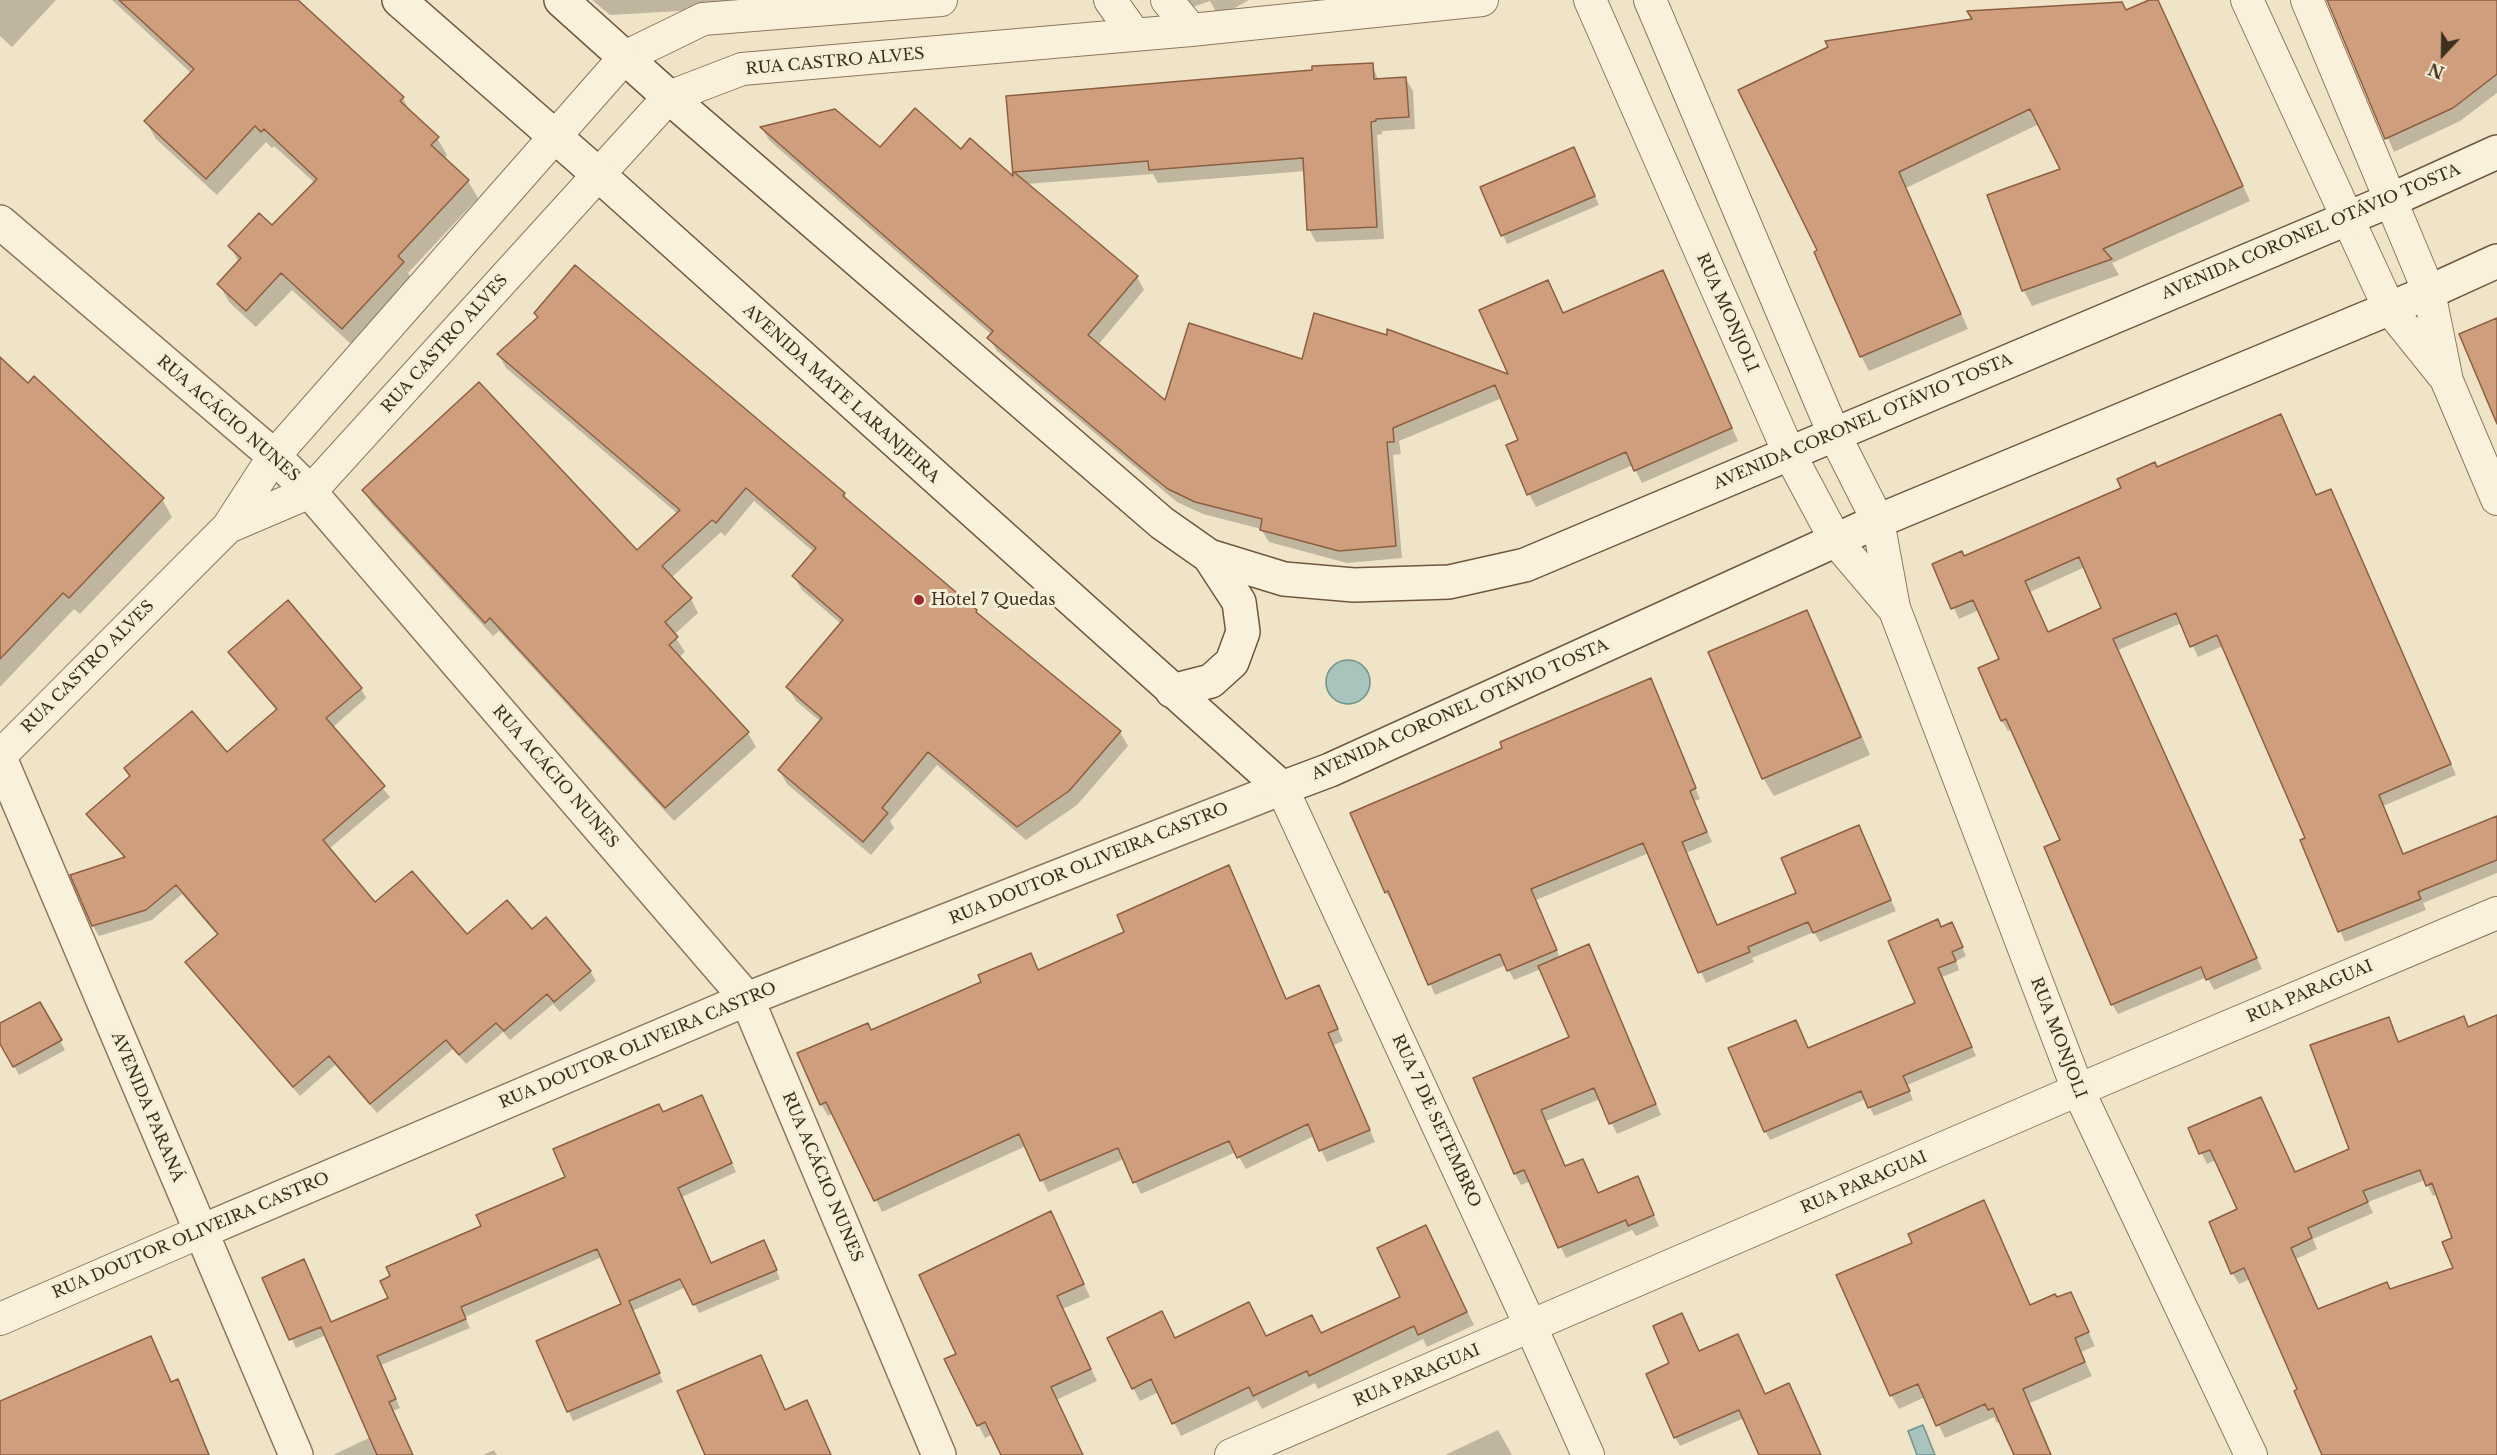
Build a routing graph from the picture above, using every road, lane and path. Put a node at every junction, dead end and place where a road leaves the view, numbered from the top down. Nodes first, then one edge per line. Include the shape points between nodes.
1 (399, 0) edge
2 (561, 0) edge
3 (941, 0) edge
4 (1110, 0) edge
5 (1167, 0) edge
6 (1482, 0) edge
7 (1590, 0) edge
8 (1650, 0) edge
9 (2247, 0) edge
10 (2307, 0) edge
11 (1374, 5) edge
12 (1191, 30) junction
13 (1135, 35) junction
14 (625, 57) junction
15 (669, 98) junction
16 (555, 138) junction
17 (2497, 152) edge
18 (599, 175) junction
19 (2391, 200) junction
20 (2347, 218) junction
21 (0, 222) edge
22 (2497, 261) edge
23 (2429, 292) junction
24 (2389, 308) junction
25 (2447, 381) junction
26 (1834, 434) junction
27 (1789, 453) junction
28 (274, 456) junction
29 (310, 492) junction
30 (2497, 499) edge
31 (1878, 521) junction
32 (228, 527) junction
33 (1836, 541) junction
34 (1209, 556) junction
35 (1894, 608) junction
36 (1172, 692) junction
37 (0, 757) edge
38 (1282, 788) junction
39 (2497, 913) edge
40 (747, 999) junction
41 (2078, 1090) junction
42 (200, 1232) junction
43 (0, 1319) edge
44 (1532, 1327) junction
45 (296, 1455) edge
46 (939, 1455) edge
47 (1231, 1455) edge
48 (1588, 1455) edge
49 (2251, 1455) edge

1 - 16 main road, AVENIDA MATE LARANJEIRA
2 - 14 main road
3 - 14 street, RUA CASTRO ALVES via 703,20
4 - 13 street
5 - 12 street
6 - 11 street, RUA CASTRO ALVES
7 - 27 street, RUA MONJOLI
8 - 26 street, RUA MONJOLI
9 - 20 street
10 - 19 street
11 - 12 street, RUA CASTRO ALVES
12 - 13 street, RUA CASTRO ALVES
13 - 15 street, RUA CASTRO ALVES via 742,69
14 - 15 main road
14 - 16 street, RUA CASTRO ALVES
15 - 18 street, RUA CASTRO ALVES
15 - 34 main road via 1162,523
16 - 18 main road, AVENIDA MATE LARANJEIRA
16 - 28 street, RUA CASTRO ALVES
17 - 19 main road, AVENIDA CORONEL OTÁVIO TOSTA
18 - 29 street, RUA CASTRO ALVES
18 - 36 main road, AVENIDA MATE LARANJEIRA
19 - 20 main road, AVENIDA CORONEL OTÁVIO TOSTA
19 - 23 street
20 - 24 street
20 - 26 main road, AVENIDA CORONEL OTÁVIO TOSTA
21 - 28 main road, RUA ACÁCIO NUNES
22 - 23 main road, AVENIDA CORONEL OTÁVIO TOSTA
23 - 24 main road, AVENIDA CORONEL OTÁVIO TOSTA
23 - 25 street
24 - 25 street
24 - 31 main road, AVENIDA CORONEL OTÁVIO TOSTA
25 - 30 street
26 - 27 main road, AVENIDA CORONEL OTÁVIO TOSTA
26 - 31 street, RUA MONJOLI
27 - 33 street, RUA MONJOLI
27 - 34 main road, AVENIDA CORONEL OTÁVIO TOSTA via 1525,565 1449,582 1354,585 1284,579
28 - 29 main road, RUA ACÁCIO NUNES
28 - 32 street, RUA CASTRO ALVES
29 - 32 street, RUA CASTRO ALVES
29 - 40 main road, RUA ACÁCIO NUNES
31 - 33 main road, AVENIDA CORONEL OTÁVIO TOSTA
31 - 35 street, RUA MONJOLI
32 - 37 street, RUA CASTRO ALVES
33 - 35 street, RUA MONJOLI
33 - 38 main road, AVENIDA CORONEL OTÁVIO TOSTA
34 - 36 main road via 1239,602 1243,632 1232,662 1211,681
35 - 41 street, RUA MONJOLI
36 - 38 main road, AVENIDA MATE LARANJEIRA
37 - 42 main road, AVENIDA PARANÁ
38 - 40 main road, RUA DOUTOR OLIVEIRA CASTRO
38 - 44 street, RUA 7 DE SETEMBRO
39 - 41 street, RUA PARAGUAI
40 - 42 main road, RUA DOUTOR OLIVEIRA CASTRO
40 - 46 main road, RUA ACÁCIO NUNES
41 - 44 street, RUA PARAGUAI
41 - 49 street, RUA MONJOLI
42 - 43 street, RUA DOUTOR OLIVEIRA CASTRO
42 - 45 main road, AVENIDA PARANÁ
44 - 47 street, RUA PARAGUAI
44 - 48 street, RUA 7 DE SETEMBRO

